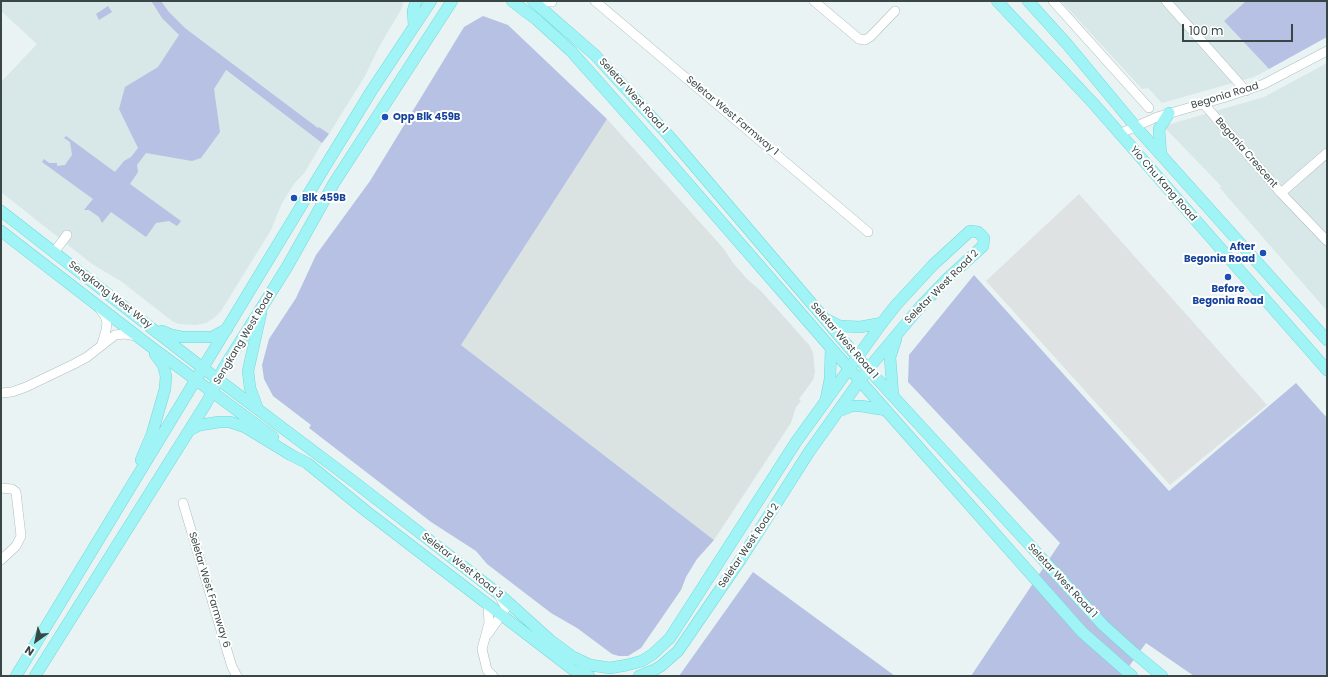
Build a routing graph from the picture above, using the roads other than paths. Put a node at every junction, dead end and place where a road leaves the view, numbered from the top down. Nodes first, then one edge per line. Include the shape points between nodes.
1 (416, 1) edge
2 (431, 1) edge
3 (503, 1) edge
4 (533, 1) edge
5 (538, 1) edge
6 (595, 1) edge
7 (814, 1) edge
8 (997, 1) edge
9 (1028, 1) edge
10 (1053, 1) edge
11 (1166, 1) edge
12 (453, 2) edge
13 (515, 3) edge
14 (550, 5) edge
15 (895, 11) dead end
16 (414, 26) junction
17 (1327, 51) edge
18 (1246, 90) junction
19 (1203, 103) junction
20 (1149, 108) dead end
21 (1169, 113) junction
22 (1135, 126) junction
23 (1119, 134) junction
24 (1327, 153) edge
25 (1161, 155) junction
26 (1281, 193) junction
27 (1, 210) edge
28 (1, 231) edge
29 (868, 232) dead end
30 (66, 235) dead end
31 (1327, 241) edge
32 (55, 251) junction
33 (97, 305) junction
34 (264, 305) junction
35 (823, 318) junction
36 (882, 323) junction
37 (151, 327) junction
38 (226, 329) junction
39 (898, 333) junction
40 (136, 336) junction
41 (1327, 340) edge
42 (102, 344) junction
43 (150, 346) junction
44 (831, 348) junction
45 (858, 358) junction
46 (203, 368) junction
47 (850, 369) junction
48 (868, 369) junction
49 (1327, 370) edge
50 (218, 379) junction
51 (196, 380) junction
52 (860, 380) junction
53 (212, 391) junction
54 (1, 393) edge
55 (893, 396) junction
56 (826, 402) junction
57 (258, 408) junction
58 (886, 410) junction
59 (838, 411) junction
60 (190, 431) junction
61 (307, 463) junction
62 (1, 488) edge
63 (129, 490) junction
64 (183, 503) dead end
65 (1, 560) edge
66 (700, 591) joint
67 (500, 595) junction
68 (488, 605) junction
69 (501, 615) junction
70 (486, 636) junction
71 (16, 676) edge
72 (35, 676) edge
73 (237, 676) edge
74 (493, 676) edge
75 (589, 676) edge
76 (639, 676) edge
77 (1132, 676) edge
78 (1162, 676) edge

1 - 16 main road via 413,11
2 - 16 main road, Sengkang West Road
3 - 13 main road
4 - 14 main road, Seletar West Road 1
5 - 14 street
6 - 29 street, Seletar West Farmway 1
7 - 15 street via 859,39 865,40
8 - 23 main road, Yio Chu Kang Road
9 - 22 main road, Yio Chu Kang Road
10 - 20 street
11 - 18 street
12 - 34 main road, Sengkang West Road via 334,183
13 - 44 main road, Seletar West Road 1 via 571,51
14 - 35 main road, Seletar West Road 1 via 669,136
16 - 38 main road, Sengkang West Road
17 - 18 street, Begonia Road via 1264,84
18 - 19 street, Begonia Road
19 - 21 street, Begonia Road
19 - 26 street, Begonia Crescent
21 - 22 street, Begonia Road
21 - 25 main road via 1159,129
22 - 23 street, Begonia Road
22 - 25 main road, Yio Chu Kang Road
23 - 49 main road, Yio Chu Kang Road
24 - 26 street, Begonia Crescent
25 - 41 main road, Yio Chu Kang Road
26 - 31 street
27 - 32 main road, Sengkang West Way
28 - 33 main road, Sengkang West Way
30 - 32 street
32 - 37 main road, Sengkang West Way
33 - 40 main road, Sengkang West Way
33 - 42 street via 107,322
34 - 50 main road, Sengkang West Road
34 - 57 main road via 248,371 250,388
35 - 36 main road via 840,326 860,327
35 - 45 main road, Seletar West Road 1
36 - 39 main road, Seletar West Road 2 via 932,265 970,231 978,232 984,238 983,246 942,284
36 - 45 main road, Seletar West Road 2
37 - 38 main road via 172,336 182,337 212,336
37 - 46 main road, Sengkang West Way
38 - 46 main road, Sengkang West Road
39 - 48 main road, Seletar West Road 2
39 - 55 main road via 890,357
40 - 42 street via 114,335
40 - 43 main road, Sengkang West Way
42 - 54 street via 87,357 64,369 26,387
43 - 51 main road, Sengkang West Way
43 - 63 main road via 163,365 166,376 165,389 152,434
44 - 47 main road, Seletar West Road 1
44 - 56 main road
45 - 47 main road, Seletar West Road 2
45 - 48 main road, Seletar West Road 1
46 - 50 main road, Sengkang West Way
46 - 51 main road, Sengkang West Road
47 - 52 main road, Seletar West Road 1
47 - 56 main road, Seletar West Road 2
48 - 52 main road, Seletar West Road 2
48 - 55 main road, Seletar West Road 1
50 - 53 main road, Sengkang West Road
50 - 57 main road, Seletar West Road 3
51 - 53 main road, Sengkang West Way
51 - 63 main road, Sengkang West Road
52 - 58 main road, Seletar West Road 1
52 - 59 main road, Seletar West Road 2
53 - 60 main road, Sengkang West Road
53 - 61 main road, Seletar West Road 3
55 - 78 main road, Seletar West Road 1 via 1103,625
56 - 66 main road, Seletar West Road 2 via 796,442
57 - 67 main road, Seletar West Road 3
58 - 59 main road via 852,406
58 - 77 main road, Seletar West Road 1 via 1082,632
59 - 76 main road, Seletar West Road 2 via 741,559 672,658
60 - 61 main road, Seletar West Road 3 via 200,425 230,422 245,427
60 - 72 main road, Sengkang West Road
61 - 68 main road, Seletar West Road 3
62 - 65 street via 16,492 21,536 16,546
63 - 71 main road, Sengkang West Road
64 - 73 street, Seletar West Farmway 6 via 232,667
66 - 67 main road, Seletar West Road 3 via 670,638 653,654 642,661 610,668 590,665 574,657 550,640
67 - 69 street via 506,608
68 - 69 main road, Seletar West Road 3
68 - 70 street via 489,624
69 - 70 street
69 - 75 main road, Seletar West Road 3 via 572,669
70 - 74 street via 482,652 487,670

